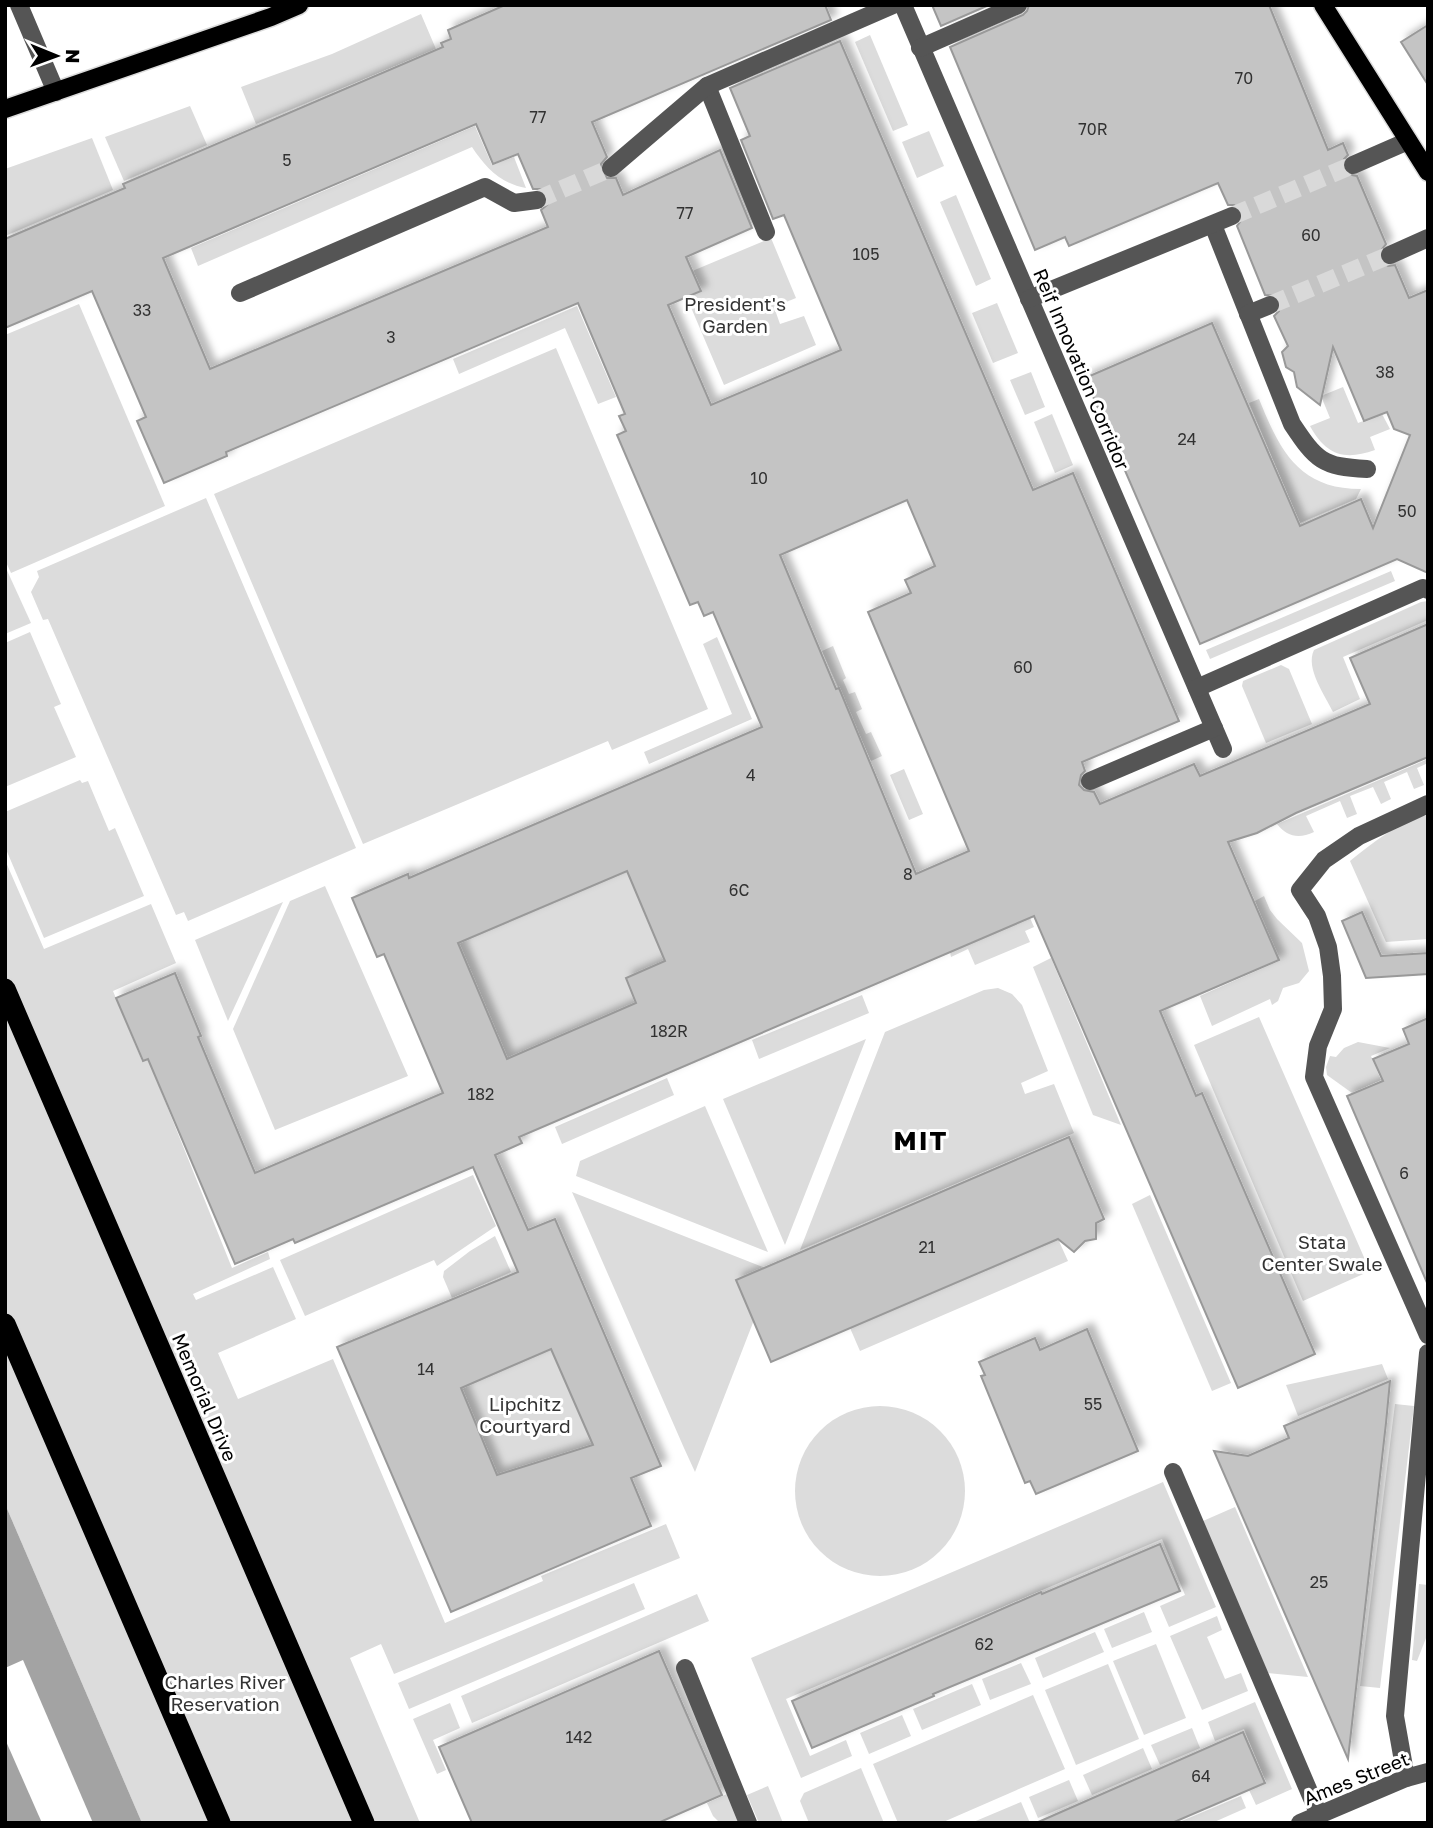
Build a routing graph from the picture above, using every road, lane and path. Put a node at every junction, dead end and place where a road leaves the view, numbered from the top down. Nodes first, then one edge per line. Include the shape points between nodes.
1 (19, 5) edge
2 (299, 5) edge
3 (893, 5) edge
4 (903, 5) edge
5 (1018, 5) edge
6 (1323, 5) edge
7 (920, 48) junction
8 (707, 86) junction
9 (56, 92) junction
10 (5, 109) edge
11 (1408, 141) junction
12 (1353, 165) tunnel mouth
13 (611, 168) tunnel mouth
14 (1428, 172) edge
15 (537, 200) tunnel mouth
16 (1232, 216) tunnel mouth
17 (1213, 225) junction
18 (766, 232) dead end
19 (1428, 238) edge
20 (1390, 255) tunnel mouth
21 (240, 293) dead end
22 (1029, 299) junction
23 (1270, 305) tunnel mouth
24 (1248, 314) junction
25 (1367, 469) dead end
26 (1428, 590) edge
27 (1197, 688) junction
28 (1214, 728) junction
29 (1223, 749) dead end
30 (1090, 781) dead end
31 (1428, 804) edge
32 (5, 989) edge
33 (5, 1324) edge
34 (1428, 1335) edge
35 (1428, 1353) edge
36 (1173, 1472) dead end
37 (685, 1668) dead end
38 (1428, 1772) edge
39 (1406, 1778) junction
40 (1319, 1815) junction
41 (220, 1823) edge
42 (364, 1823) edge
43 (748, 1823) edge
44 (1300, 1823) edge

1 - 9 street
2 - 9 main road
3 - 8 street
4 - 7 street, Reif Innovation Corridor
5 - 7 street
6 - 11 main road
7 - 22 street, Reif Innovation Corridor
8 - 13 street
8 - 18 street
9 - 10 main road
11 - 12 street
11 - 14 main road
15 - 21 street via 514,203 485,187
16 - 17 street
17 - 22 street
17 - 24 street
19 - 20 street
22 - 27 street, Reif Innovation Corridor
23 - 24 street
24 - 25 street via 1292,424 1310,450 1326,464
26 - 27 street via 1423,588
27 - 28 street, Reif Innovation Corridor
28 - 29 street, Reif Innovation Corridor
28 - 30 street
31 - 34 street via 1359,835 1324,860 1300,890 1317,916 1332,976 1333,1009 1318,1046 1314,1077
32 - 42 highway, Memorial Drive
33 - 41 highway
35 - 39 street via 1395,1716
36 - 40 street
37 - 43 street
38 - 39 street, Ames Street
39 - 40 street, Ames Street
40 - 44 street, Ames Street

